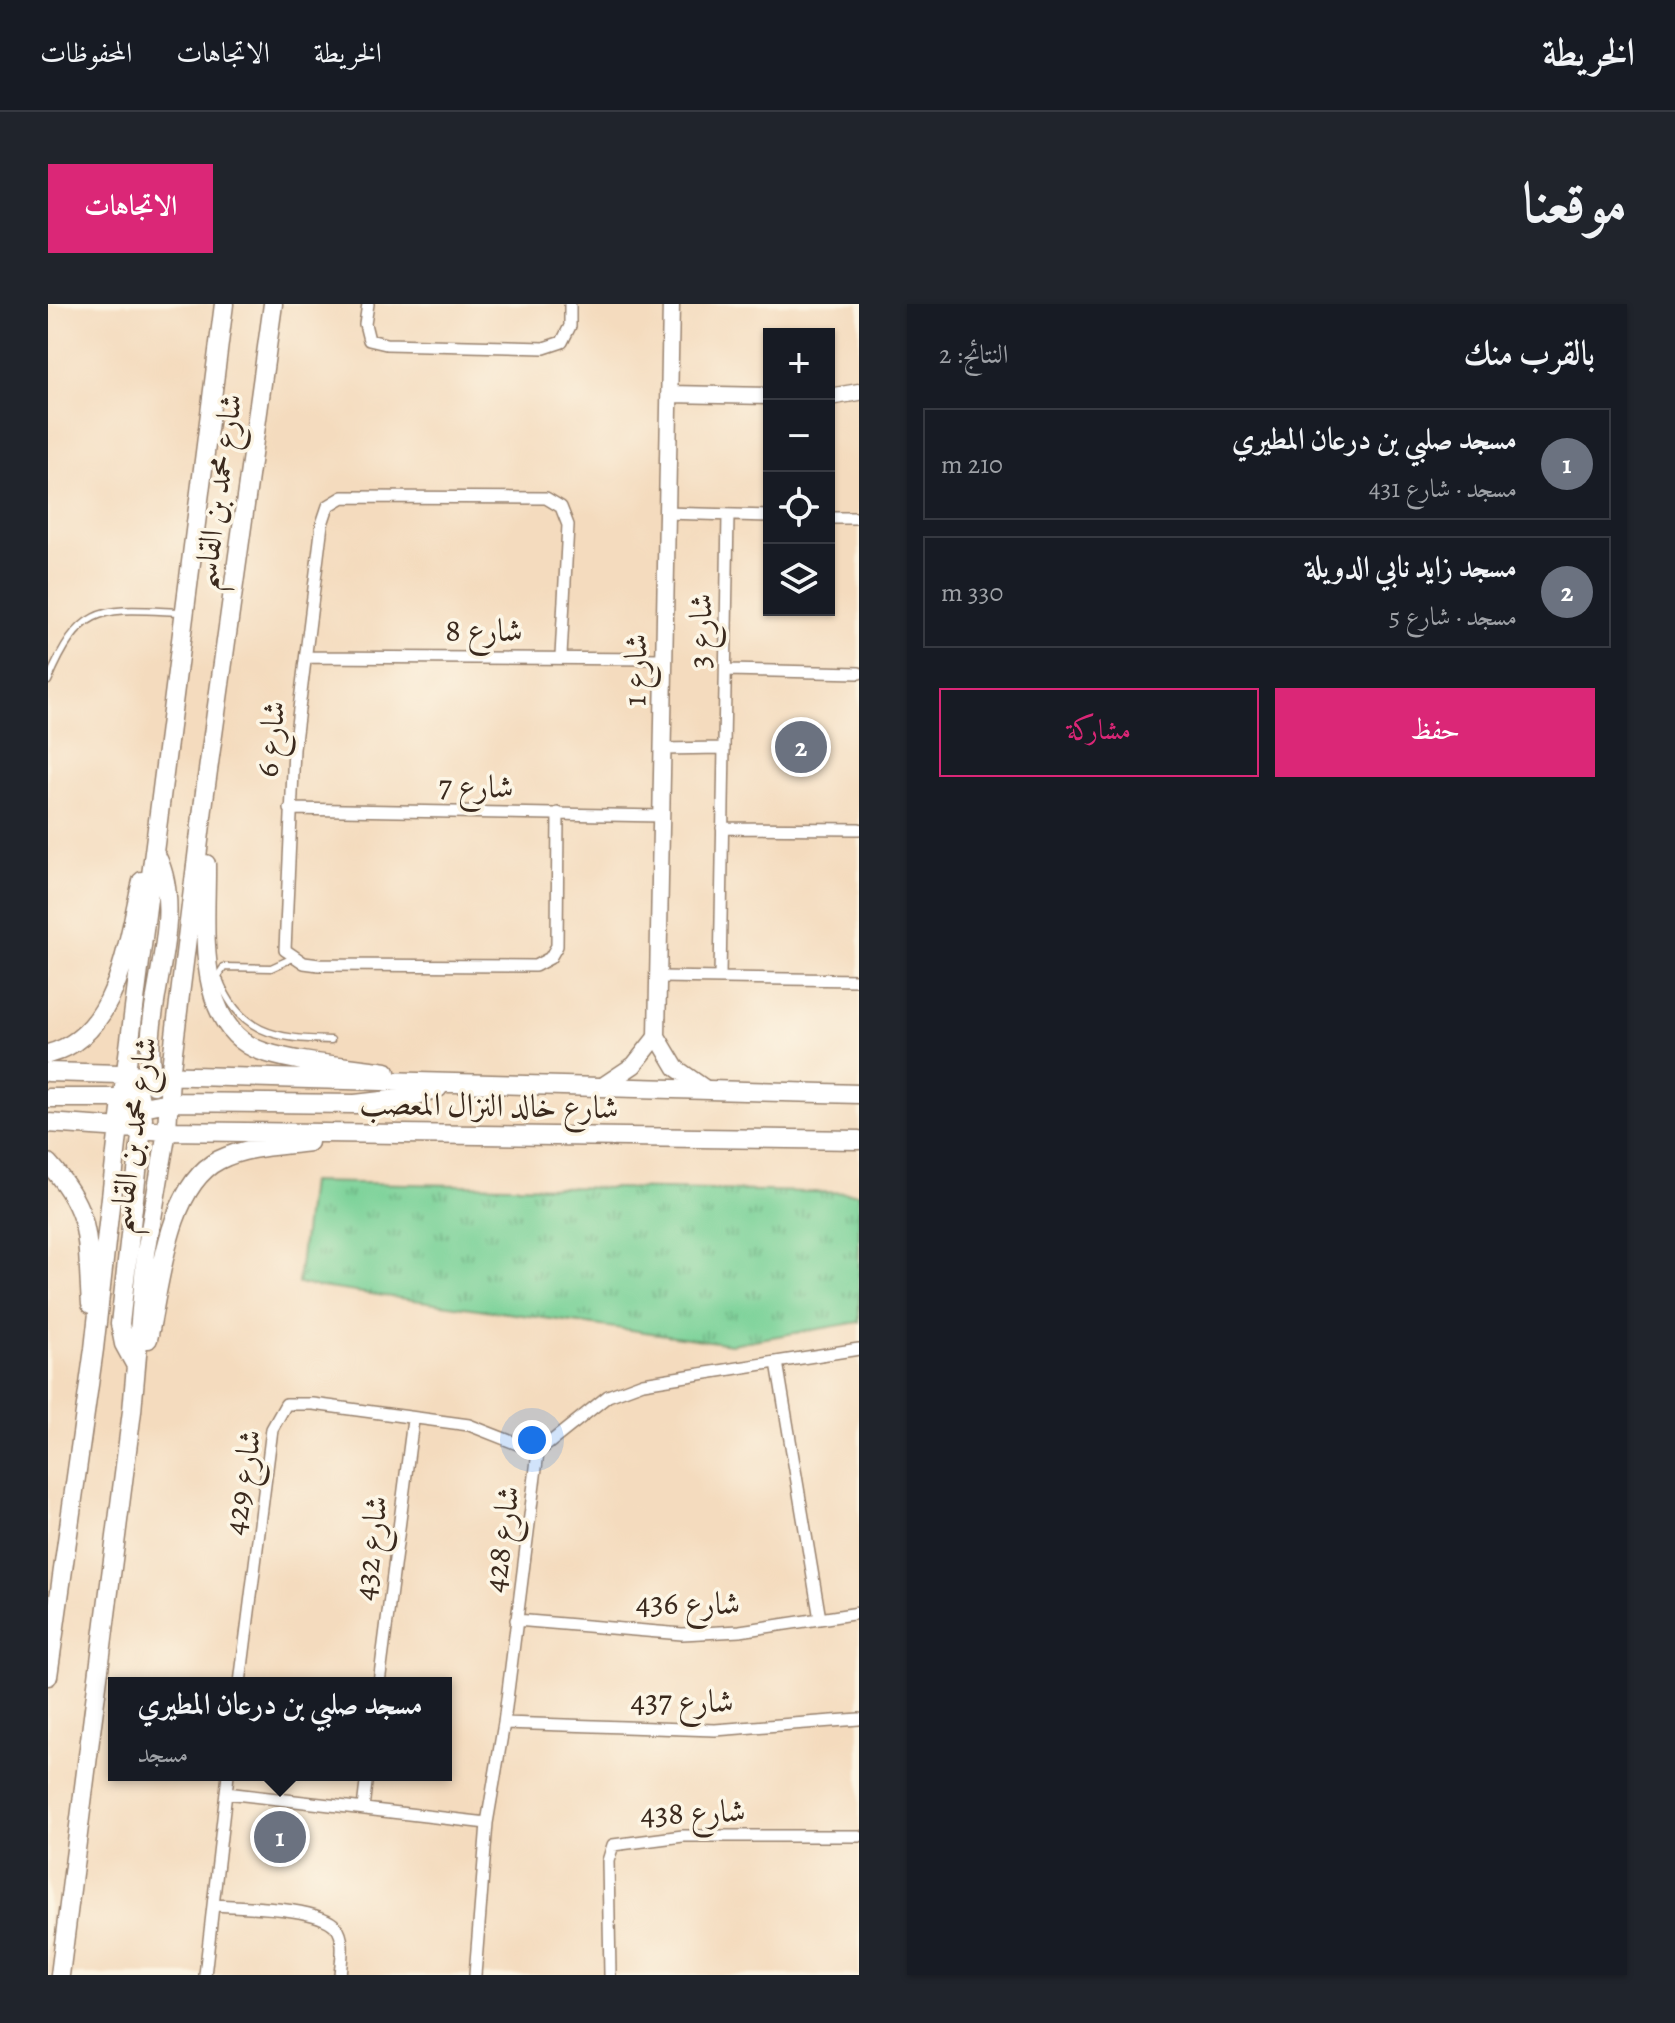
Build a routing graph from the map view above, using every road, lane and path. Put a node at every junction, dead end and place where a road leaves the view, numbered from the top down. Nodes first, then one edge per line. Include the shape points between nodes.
1 (224, 304) edge
2 (273, 304) edge
3 (368, 304) edge
4 (570, 304) edge
5 (671, 304) edge
6 (859, 392) edge
7 (670, 394) junction
8 (763, 396) edge
9 (835, 396) edge
10 (665, 513) junction
11 (728, 515) junction
12 (763, 516) edge
13 (835, 518) edge
14 (859, 518) edge
15 (186, 612) junction
16 (561, 656) junction
17 (306, 657) junction
18 (662, 659) junction
19 (726, 670) junction
20 (859, 673) edge
21 (48, 681) edge
22 (722, 748) junction
23 (662, 749) junction
24 (205, 792) junction
25 (162, 809) junction
26 (290, 809) junction
27 (558, 813) junction
28 (661, 816) junction
29 (722, 828) junction
30 (859, 829) edge
31 (156, 854) junction
32 (293, 958) junction
33 (659, 977) junction
34 (720, 977) junction
35 (859, 980) edge
36 (657, 1036) junction
37 (331, 1040) dead end
38 (48, 1054) edge
39 (48, 1072) edge
40 (127, 1074) junction
41 (452, 1083) junction
42 (604, 1085) junction
43 (706, 1089) junction
44 (151, 1094) junction
45 (859, 1094) edge
46 (48, 1098) edge
47 (48, 1123) edge
48 (119, 1126) junction
49 (142, 1127) junction
50 (167, 1131) junction
51 (384, 1134) junction
52 (859, 1140) edge
53 (48, 1163) edge
54 (94, 1349) junction
55 (859, 1349) edge
56 (777, 1362) junction
57 (136, 1367) junction
58 (132, 1411) junction
59 (413, 1420) junction
60 (538, 1452) junction
61 (859, 1613) edge
62 (820, 1619) junction
63 (516, 1620) junction
64 (48, 1676) edge
65 (241, 1677) edge
66 (380, 1677) edge
67 (859, 1719) edge
68 (504, 1723) junction
69 (227, 1781) edge
70 (366, 1781) edge
71 (226, 1793) junction
72 (363, 1808) junction
73 (487, 1823) junction
74 (859, 1836) edge
75 (216, 1905) junction
76 (60, 1975) edge
77 (205, 1975) edge
78 (340, 1975) edge
79 (475, 1975) edge
80 (610, 1975) edge

1 - 15 main road, شارع محمد بن القاسم
2 - 24 main road, شارع محمد بن القاسم
3 - 4 street via 369,340 544,348 562,342 570,326
5 - 7 street, شارع 1
6 - 9 street
7 - 8 street
7 - 10 street, شارع 1
10 - 11 street
10 - 18 street, شارع 1
11 - 12 street
11 - 19 street, شارع 3
13 - 14 street
15 - 21 lane via 115,610 86,618 61,650
15 - 25 main road, شارع محمد بن القاسم
16 - 17 street, شارع 8
16 - 17 street, شارع 6 via 568,525 561,507 546,498 343,497 328,506 322,524
16 - 18 street, شارع 8
17 - 26 street, شارع 6
18 - 23 street, شارع 1
19 - 20 street
19 - 22 street, شارع 3
22 - 23 street
22 - 29 street, شارع 3
23 - 28 street, شارع 1
24 - 41 main road via 208,985 235,1032 262,1051
24 - 44 main road, شارع محمد بن القاسم
25 - 31 main road, شارع محمد بن القاسم
25 - 38 main road via 110,1001 94,1027 69,1048
26 - 27 street, شارع 7
26 - 32 street, شارع 6 via 283,938
27 - 28 street, شارع 7
27 - 32 street via 557,946 550,958 535,966 319,965
28 - 33 street, شارع 1
29 - 30 street
29 - 34 street, شارع 3
31 - 40 main road, شارع محمد بن القاسم
31 - 44 main road via 167,904 150,1055
32 - 37 lane via 271,968 224,967 218,976 230,1005 248,1024 282,1036
33 - 34 street
33 - 36 street, شارع 1
34 - 35 street
36 - 42 street via 634,1065
36 - 43 street via 676,1068
39 - 40 main road
40 - 44 main road
40 - 44 main road, شارع محمد بن القاسم
41 - 42 main road, شارع خالد النزال المعصب
41 - 44 main road via 408,1098 355,1104
42 - 43 main road, شارع خالد النزال المعصب
43 - 45 main road, شارع خالد النزال المعصب
44 - 46 main road
44 - 48 main road
44 - 49 main road
44 - 50 main road, شارع محمد بن القاسم
47 - 48 main road, شارع خالد النزال المعصب
48 - 49 main road, شارع خالد النزال المعصب
48 - 54 main road, شارع محمد بن القاسم
49 - 50 main road, شارع خالد النزال المعصب
49 - 57 main road via 120,1324
50 - 51 main road, شارع خالد النزال المعصب
50 - 57 main road, شارع محمد بن القاسم via 146,1253
51 - 52 main road, شارع خالد النزال المعصب
51 - 58 main road via 250,1149 216,1161 197,1180 178,1205
53 - 54 main road via 84,1213
54 - 64 main road, شارع محمد بن القاسم
55 - 56 street, شارع 428
56 - 60 street, شارع 428 via 643,1383 608,1396
56 - 62 street
57 - 58 main road, شارع محمد بن القاسم
58 - 76 main road, شارع محمد بن القاسم
59 - 60 street, شارع 429 via 469,1425
59 - 65 street, شارع 429 via 286,1404 272,1429
59 - 66 street, شارع 432
60 - 63 street, شارع 428
61 - 62 street, شارع 436
62 - 63 street, شارع 436 via 682,1634
63 - 68 street, شارع 428
67 - 68 street, شارع 437 via 715,1730
68 - 73 street, شارع 428
69 - 71 street
70 - 72 street
71 - 72 street
71 - 75 street
72 - 73 street
73 - 79 street, شارع 428
74 - 80 street, شارع 438 via 683,1836 613,1845 608,1861
75 - 77 street
75 - 78 street via 320,1916 337,1928 343,1948

